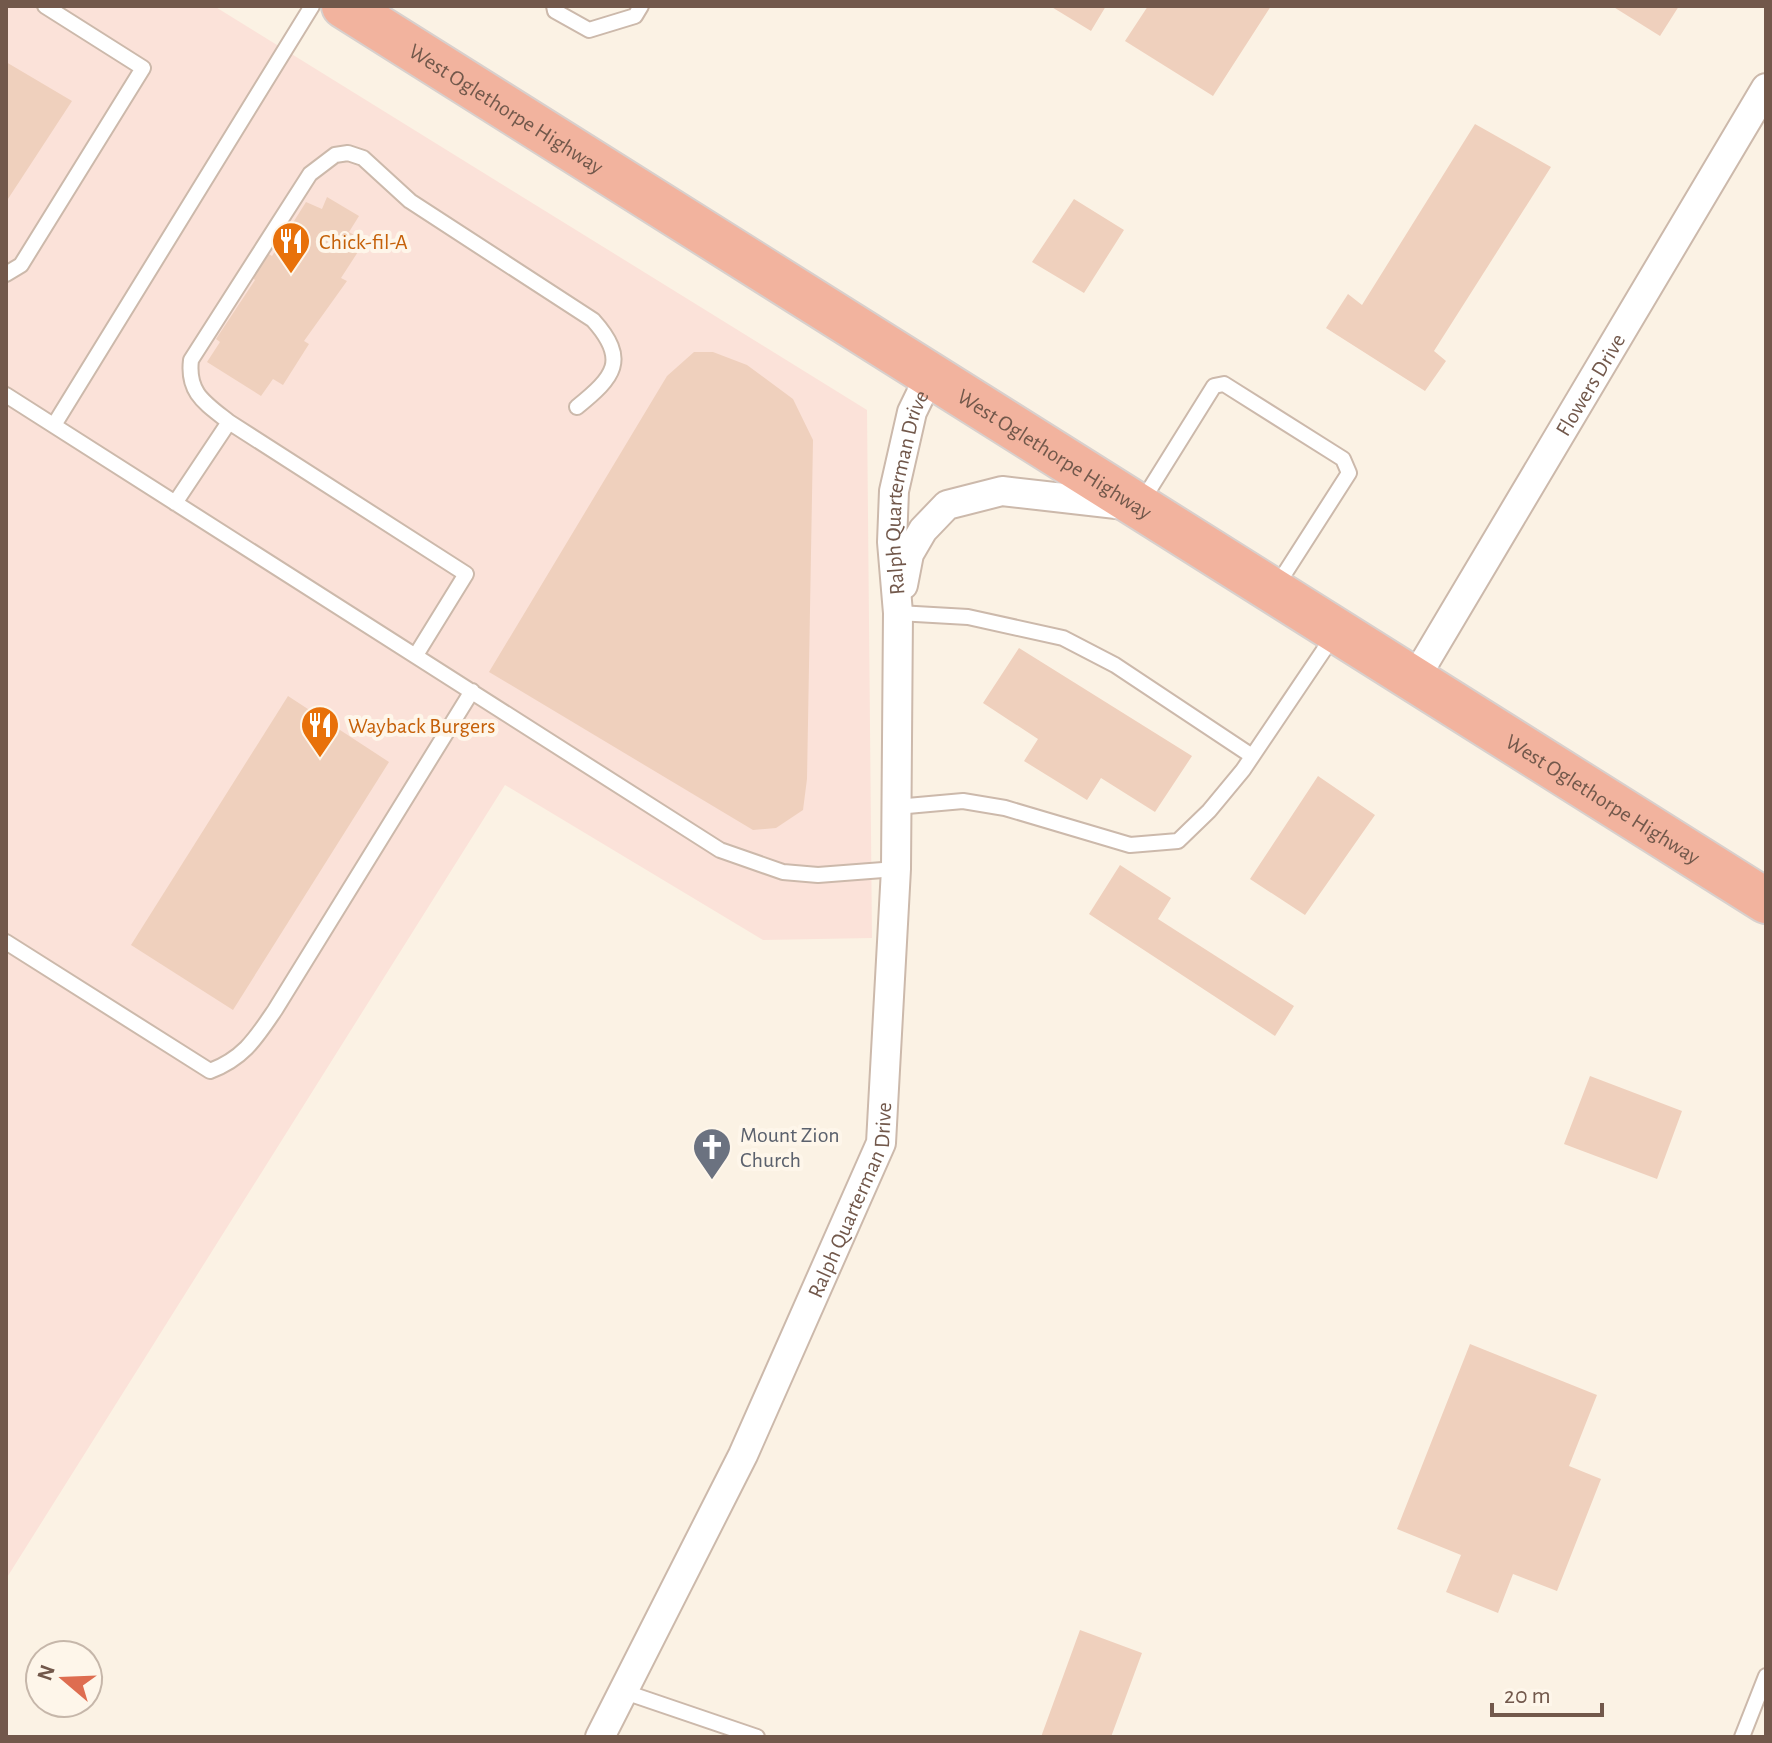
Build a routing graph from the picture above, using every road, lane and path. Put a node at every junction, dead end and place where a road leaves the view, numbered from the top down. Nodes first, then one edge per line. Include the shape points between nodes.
1 (45, 6) edge
2 (312, 6) edge
3 (344, 6) edge
4 (554, 6) edge
5 (641, 6) edge
6 (1766, 88) edge
7 (6, 274) edge
8 (930, 375) junction
9 (6, 395) edge
10 (577, 407) dead end
11 (229, 422) junction
12 (54, 425) junction
13 (175, 503) junction
14 (1138, 506) junction
15 (1274, 591) junction
16 (898, 613) junction
17 (1337, 631) junction
18 (416, 655) junction
19 (1414, 680) junction
20 (472, 691) junction
21 (1252, 756) junction
22 (896, 807) junction
23 (896, 869) junction
24 (1766, 901) edge
25 (6, 942) edge
26 (1766, 1676) edge
27 (622, 1691) junction
28 (600, 1737) edge
29 (757, 1737) edge
30 (1742, 1737) edge

1 - 7 lane via 143,68 21,265
2 - 12 lane
3 - 8 highway, West Oglethorpe Highway
4 - 5 lane via 589,30 635,16
6 - 19 street, Flowers Drive
8 - 14 highway, West Oglethorpe Highway
8 - 16 street, Ralph Quarterman Drive via 912,412 894,491
9 - 12 lane
10 - 11 lane via 605,385 612,368 614,352 593,320 410,201 363,158 348,153 335,155 310,174 191,360 194,390
11 - 13 lane
11 - 18 lane via 466,574
12 - 13 lane
13 - 18 lane
14 - 15 highway, West Oglethorpe Highway
14 - 15 lane via 1214,386 1224,384 1343,459 1349,473
14 - 16 street, Ralph Quarterman Drive via 1002,491 947,505 909,554
15 - 17 highway, West Oglethorpe Highway
16 - 21 lane via 968,617 1063,638 1115,665
16 - 22 street, Ralph Quarterman Drive
17 - 19 highway, West Oglethorpe Highway
17 - 21 lane
18 - 20 lane
19 - 24 highway, West Oglethorpe Highway
20 - 23 lane via 720,850 783,872
20 - 25 lane via 275,1010 230,1064 210,1071
21 - 22 lane via 1178,841 1130,845 963,801
22 - 23 street, Ralph Quarterman Drive
23 - 27 street, Ralph Quarterman Drive via 881,1143 743,1455
26 - 30 lane
27 - 28 street, Ralph Quarterman Drive
27 - 29 lane

